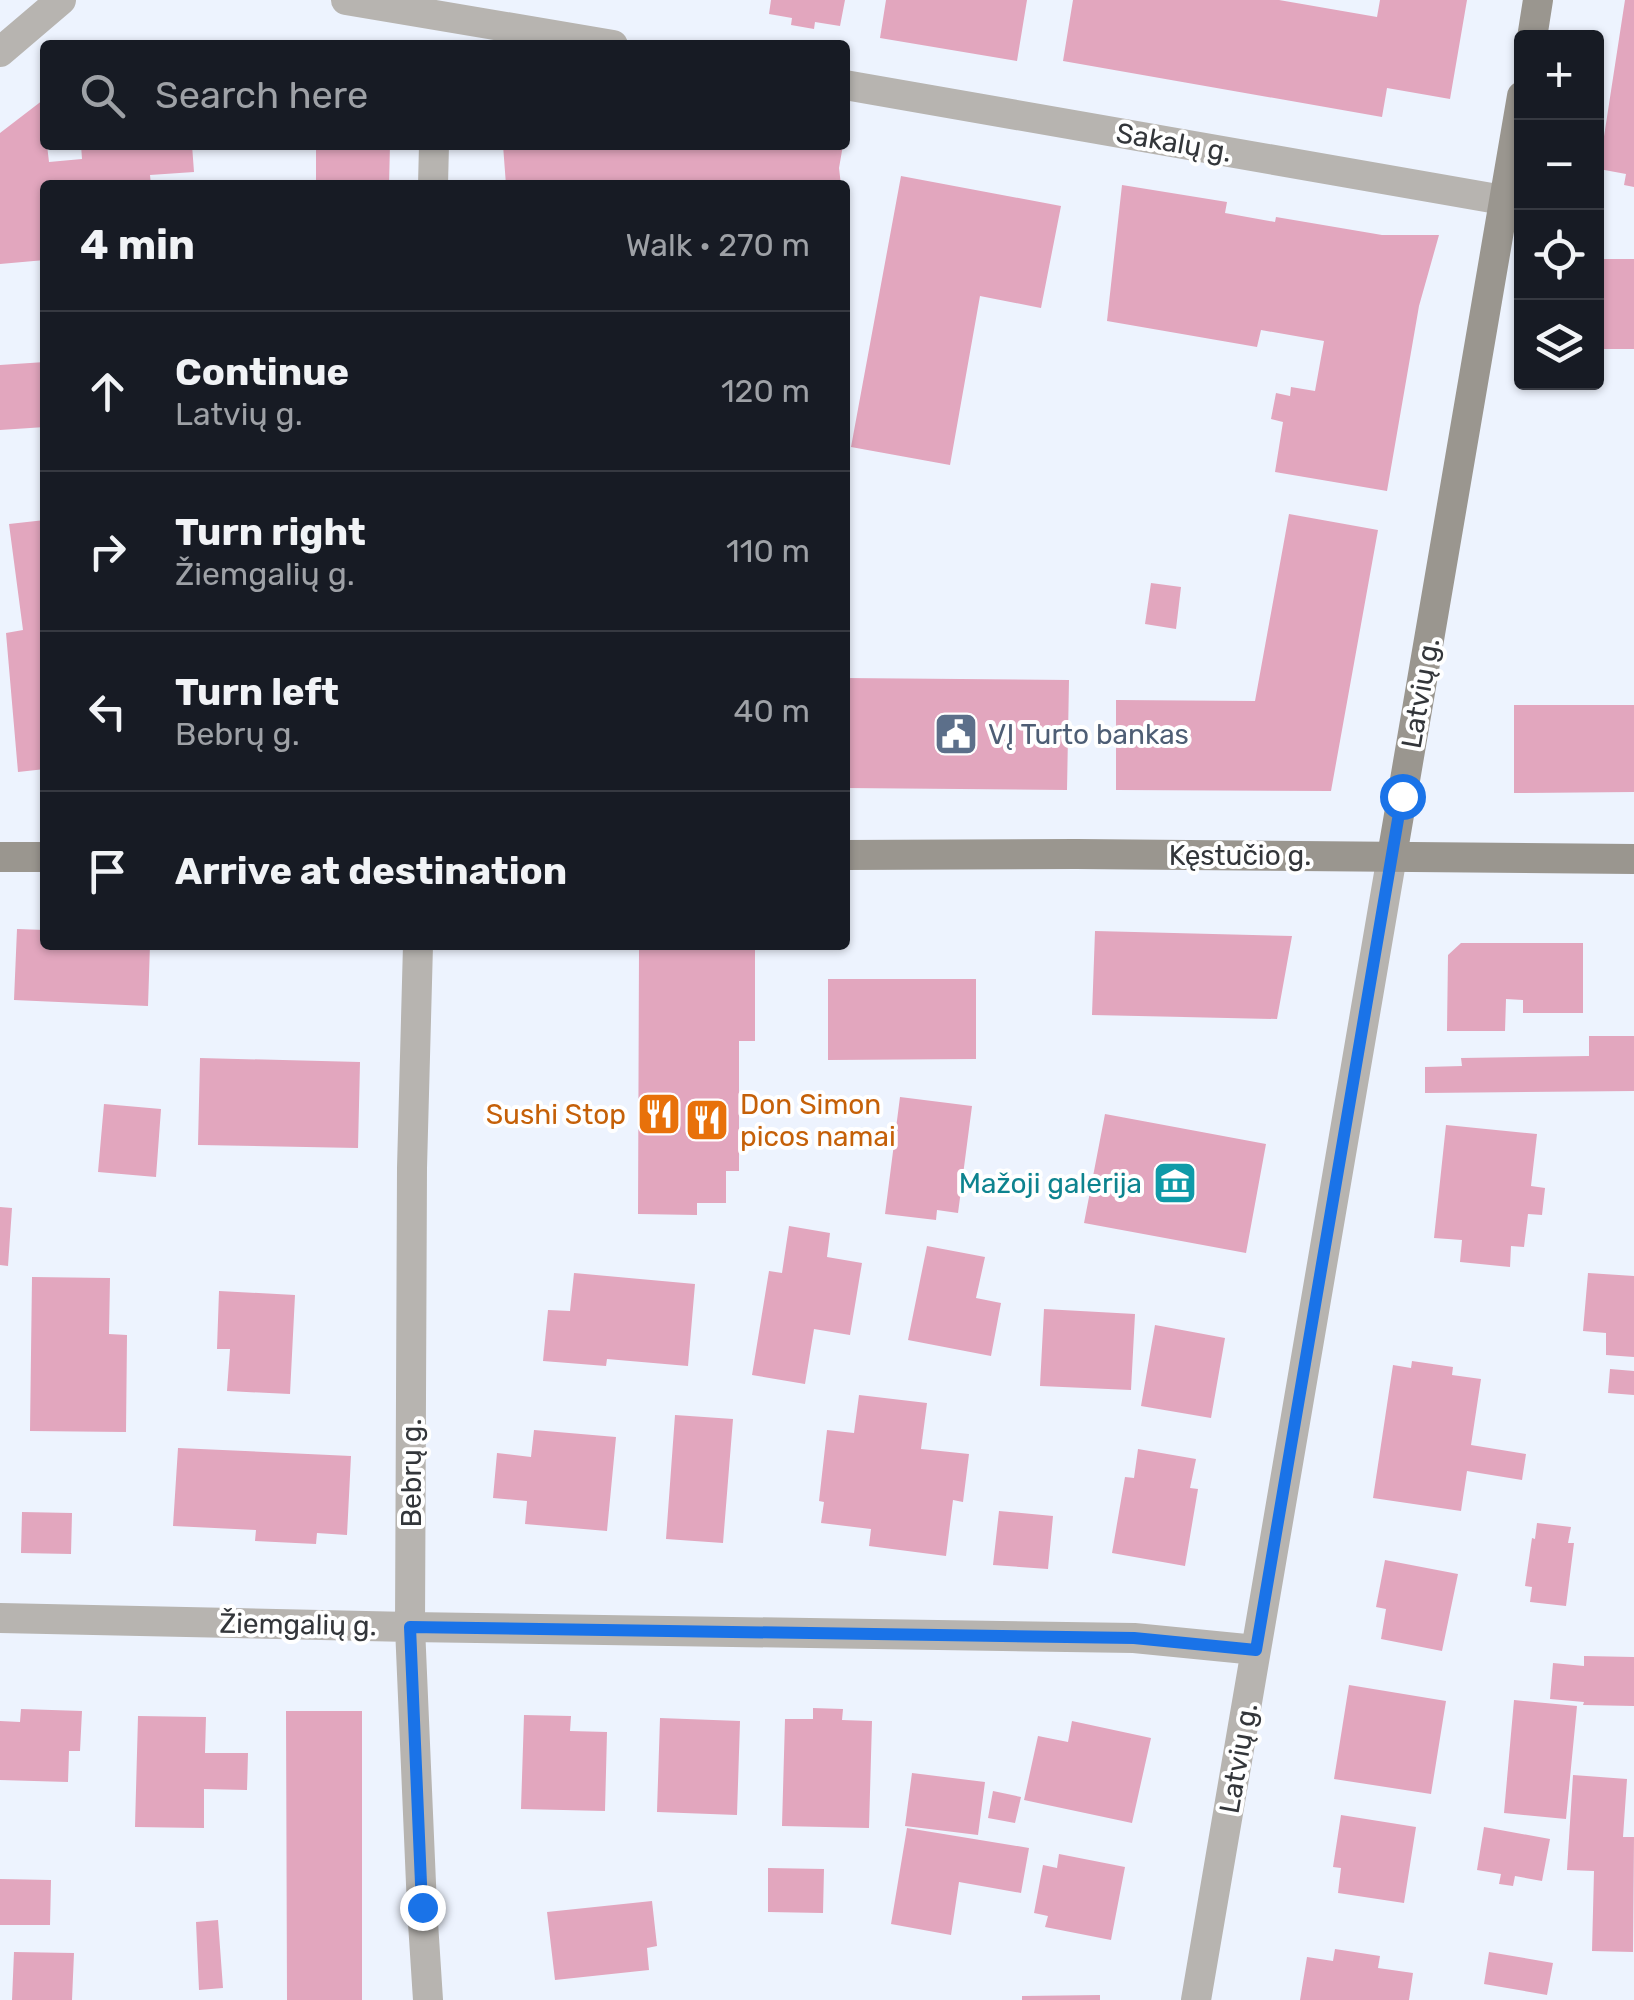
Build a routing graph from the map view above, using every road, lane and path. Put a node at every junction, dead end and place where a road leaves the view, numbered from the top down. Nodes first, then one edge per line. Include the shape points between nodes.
1 (61, 0) edge
2 (346, 0) edge
3 (1538, 0) edge
4 (441, 30) edge
5 (1533, 30) edge
6 (556, 40) edge
7 (0, 52) edge
8 (850, 87) edge
9 (1518, 120) edge
10 (434, 150) edge
11 (433, 180) edge
12 (1503, 200) junction
13 (850, 856) edge
14 (1392, 856) junction
15 (0, 857) edge
16 (40, 857) edge
17 (1634, 859) edge
18 (418, 950) edge
19 (0, 1618) edge
20 (410, 1627) junction
21 (1256, 1650) junction
22 (428, 2000) edge
23 (1196, 2000) edge

1 - 7 street
2 - 4 street
3 - 5 main road
4 - 6 street
8 - 12 street, Sakalų g.
9 - 12 main road, Latvių g.
10 - 11 street
12 - 14 main road, Latvių g.
13 - 14 main road, Kęstučio g.
14 - 17 main road, Kęstučio g.
14 - 21 street, Latvių g.
15 - 16 main road
18 - 20 street, Bebrų g.
19 - 20 street, Žiemgalių g.
20 - 21 street, Žiemgalių g. via 1134,1638
20 - 22 street, Bebrų g.
21 - 23 street, Latvių g.

